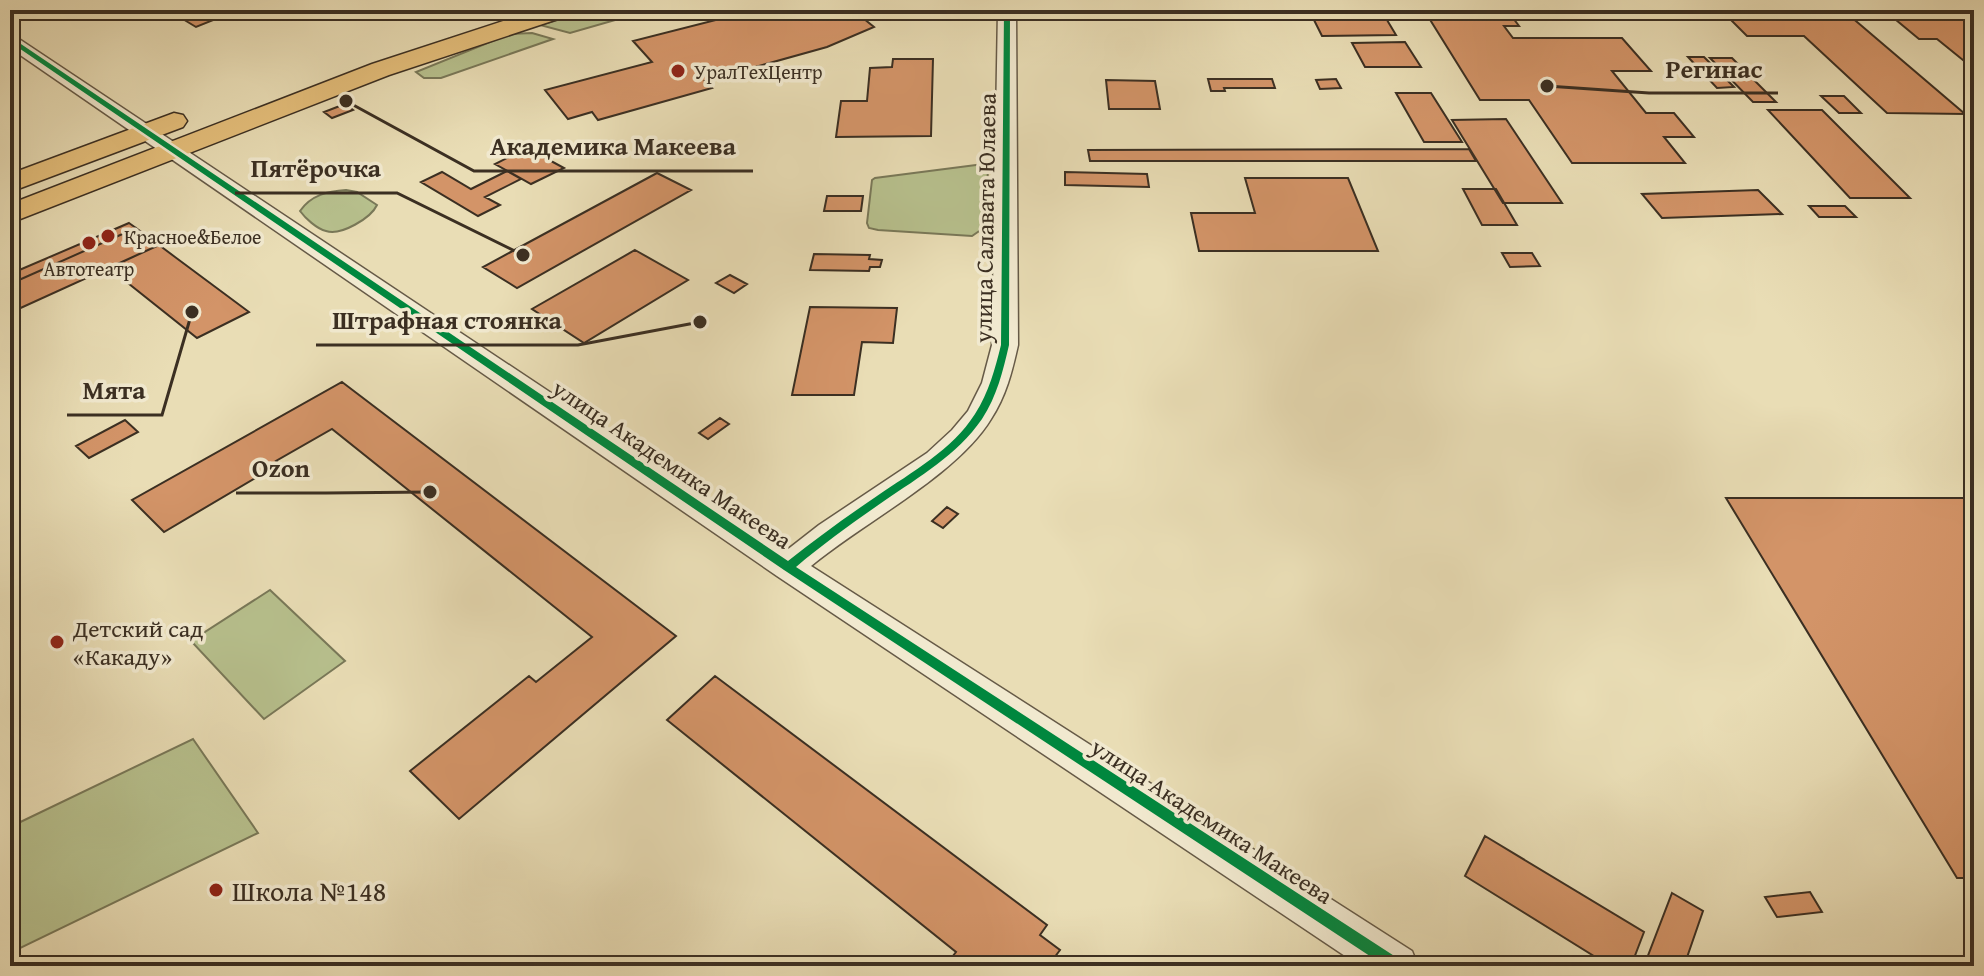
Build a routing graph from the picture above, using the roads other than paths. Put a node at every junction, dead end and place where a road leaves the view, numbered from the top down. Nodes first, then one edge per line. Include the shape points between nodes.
1 (494, 10) edge
2 (562, 10) edge
3 (1007, 10) edge
4 (10, 39) edge
5 (244, 95) dead end
6 (200, 111) dead end
7 (145, 131) junction
8 (172, 149) junction
9 (10, 184) edge
10 (10, 214) edge
11 (788, 567) junction
12 (1397, 966) edge

1 - 5 main road
2 - 8 main road via 512,23
3 - 11 street, улица Салавата Юлаева via 1005,345 996,383 979,416 937,460
4 - 7 street, улица Академика Макеева
6 - 7 main road
7 - 8 street, улица Академика Макеева
7 - 9 main road
8 - 10 main road
8 - 11 street, улица Академика Макеева
11 - 12 street, улица Академика Макеева

